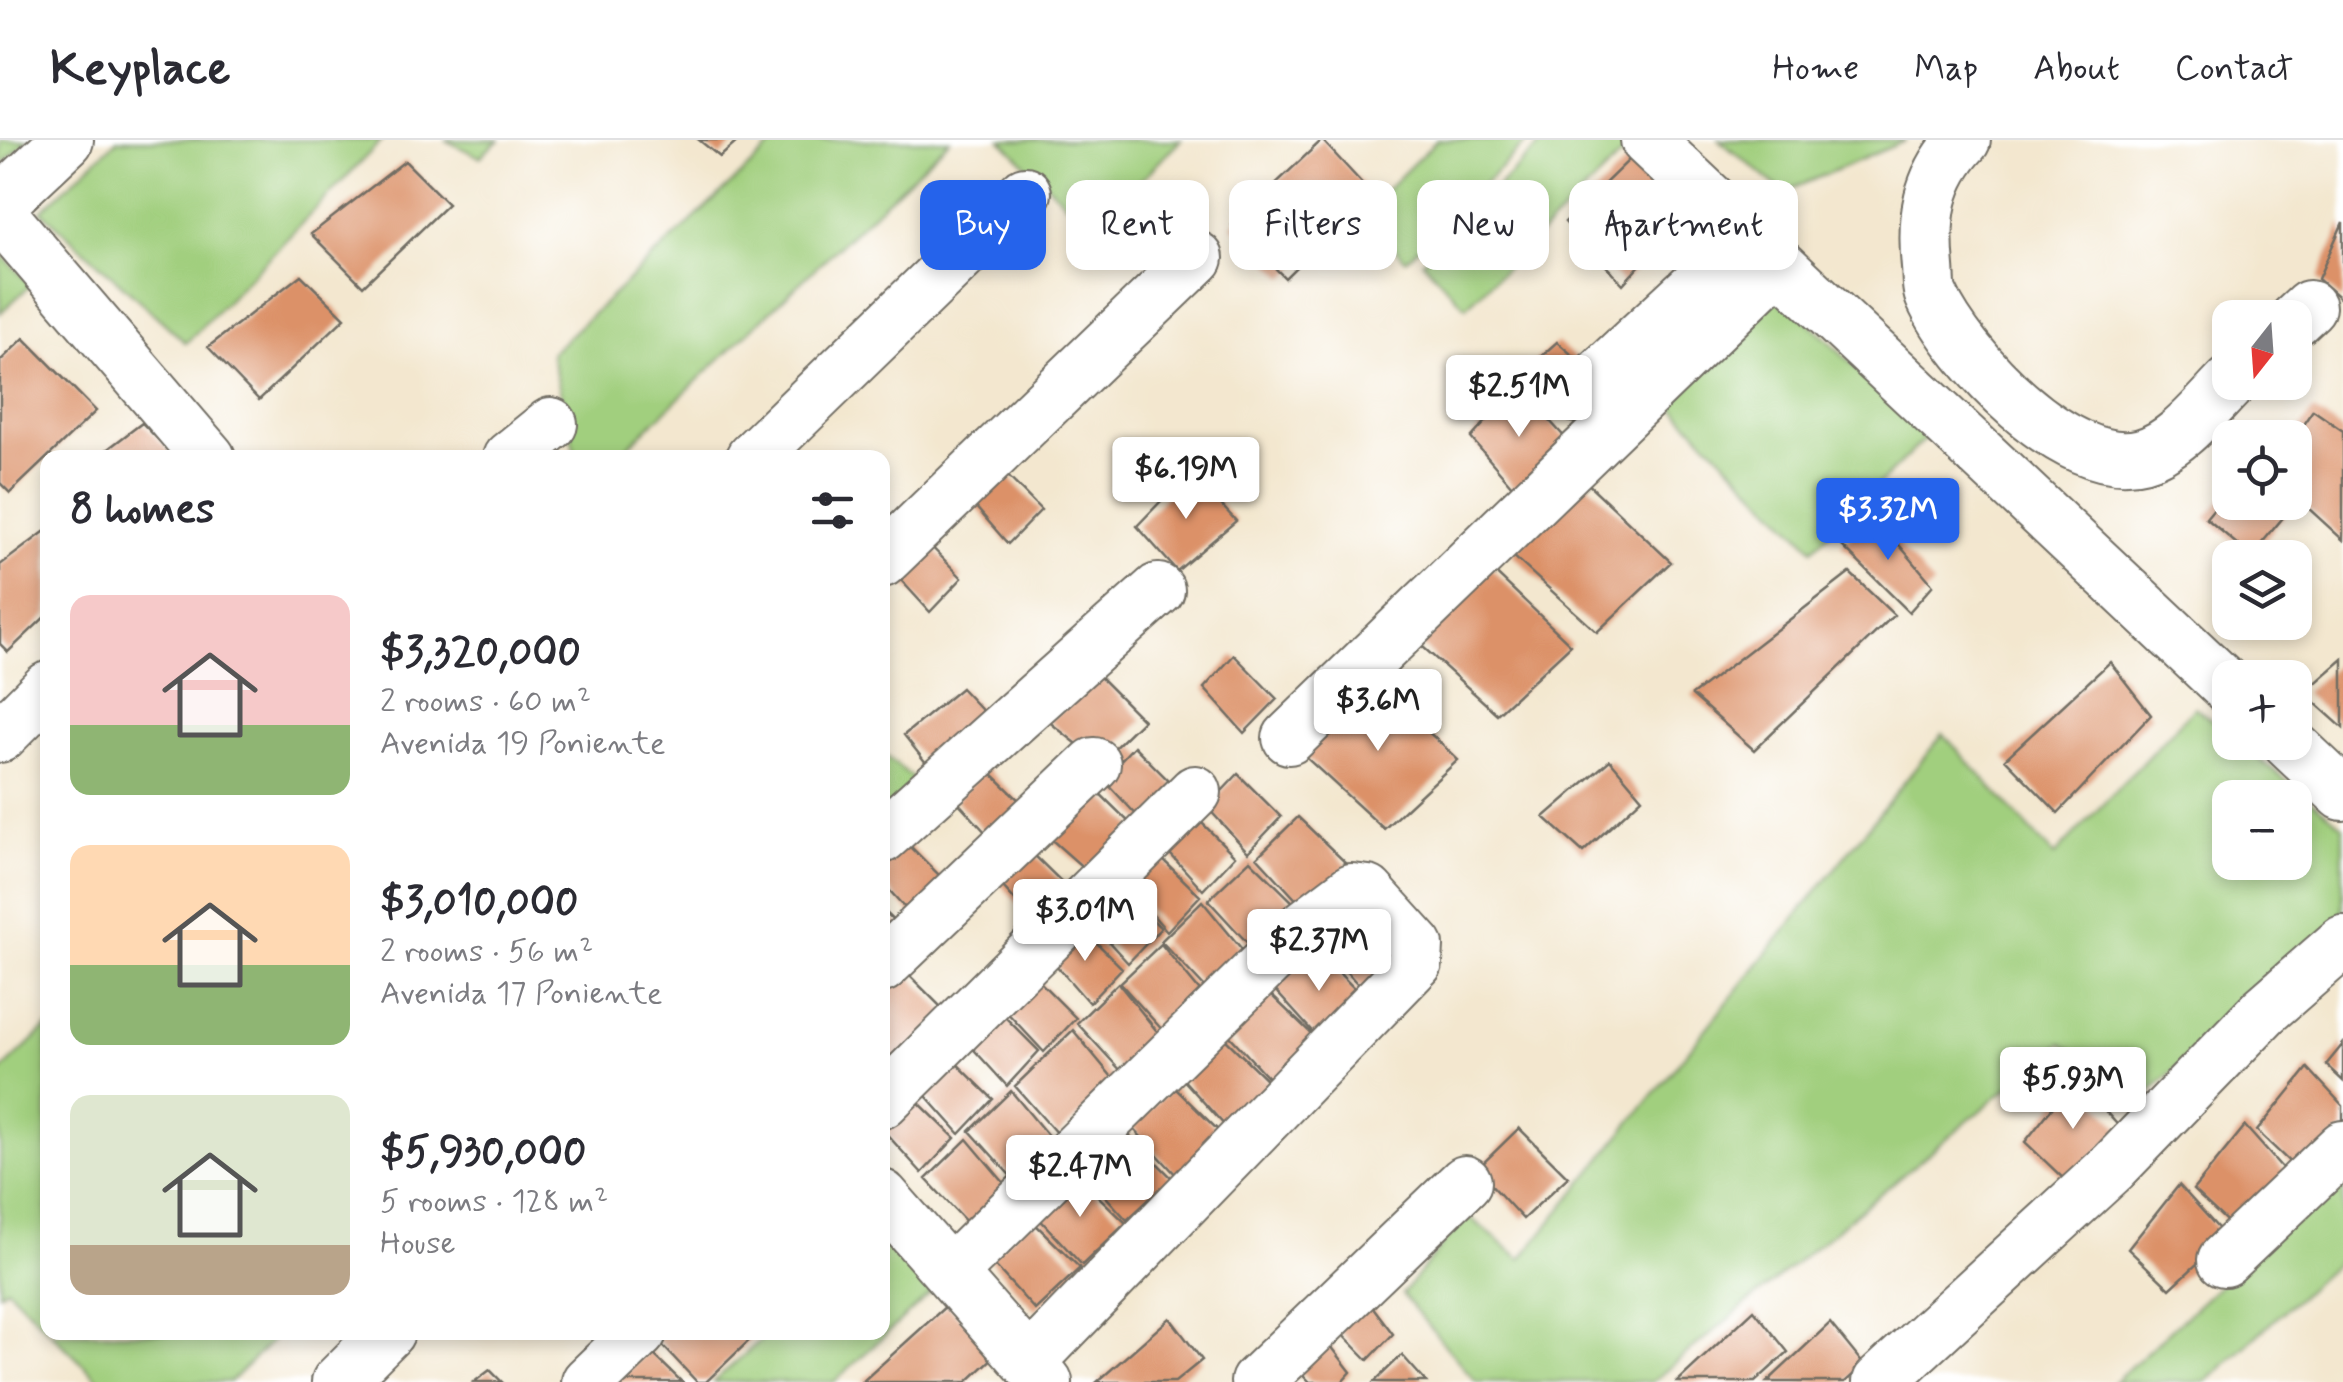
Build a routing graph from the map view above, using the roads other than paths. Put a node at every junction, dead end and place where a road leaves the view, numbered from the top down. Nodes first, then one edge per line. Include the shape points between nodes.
1 (67, 140) edge
2 (1647, 140) edge
3 (1964, 140) edge
4 (1690, 180) edge
5 (0, 203) edge
6 (0, 214) edge
7 (946, 270) edge
8 (1185, 270) edge
9 (1738, 270) edge
10 (1745, 270) edge
11 (1785, 270) edge
12 (1577, 396) dead end
13 (2212, 400) edge
14 (551, 424) dead end
15 (202, 450) edge
16 (519, 450) edge
17 (760, 450) edge
18 (890, 553) edge
19 (1158, 590) dead end
20 (2212, 672) edge
21 (40, 696) edge
22 (0, 736) edge
23 (1289, 738) dead end
24 (2307, 760) edge
25 (1094, 764) dead end
26 (1195, 792) dead end
27 (2343, 794) edge
28 (890, 830) edge
29 (2343, 942) edge
30 (890, 958) edge
31 (890, 1094) edge
32 (2343, 1147) edge
33 (1465, 1182) dead end
34 (890, 1205) edge
35 (2224, 1260) dead end
36 (950, 1272) junction
37 (380, 1340) edge
38 (632, 1340) edge
39 (1037, 1372) edge
40 (338, 1382) edge
41 (588, 1382) edge
42 (1257, 1382) edge
43 (1879, 1382) edge

1 - 5 street
2 - 4 street
3 - 13 street via 1944,161 1924,221 1930,294 1975,366 2042,424 2092,452 2140,456 2168,443
6 - 15 street
7 - 17 street
8 - 18 street
9 - 12 street
10 - 23 street
11 - 20 street
14 - 16 street
19 - 28 street
21 - 22 street
24 - 27 street
25 - 30 street
26 - 31 street
29 - 43 street via 2264,1011 2113,1167
32 - 35 street
33 - 42 street
34 - 36 street
36 - 39 street
36 - 39 street via 1303,928 1352,890 1368,892 1417,946 1416,963
37 - 40 street
38 - 41 street

